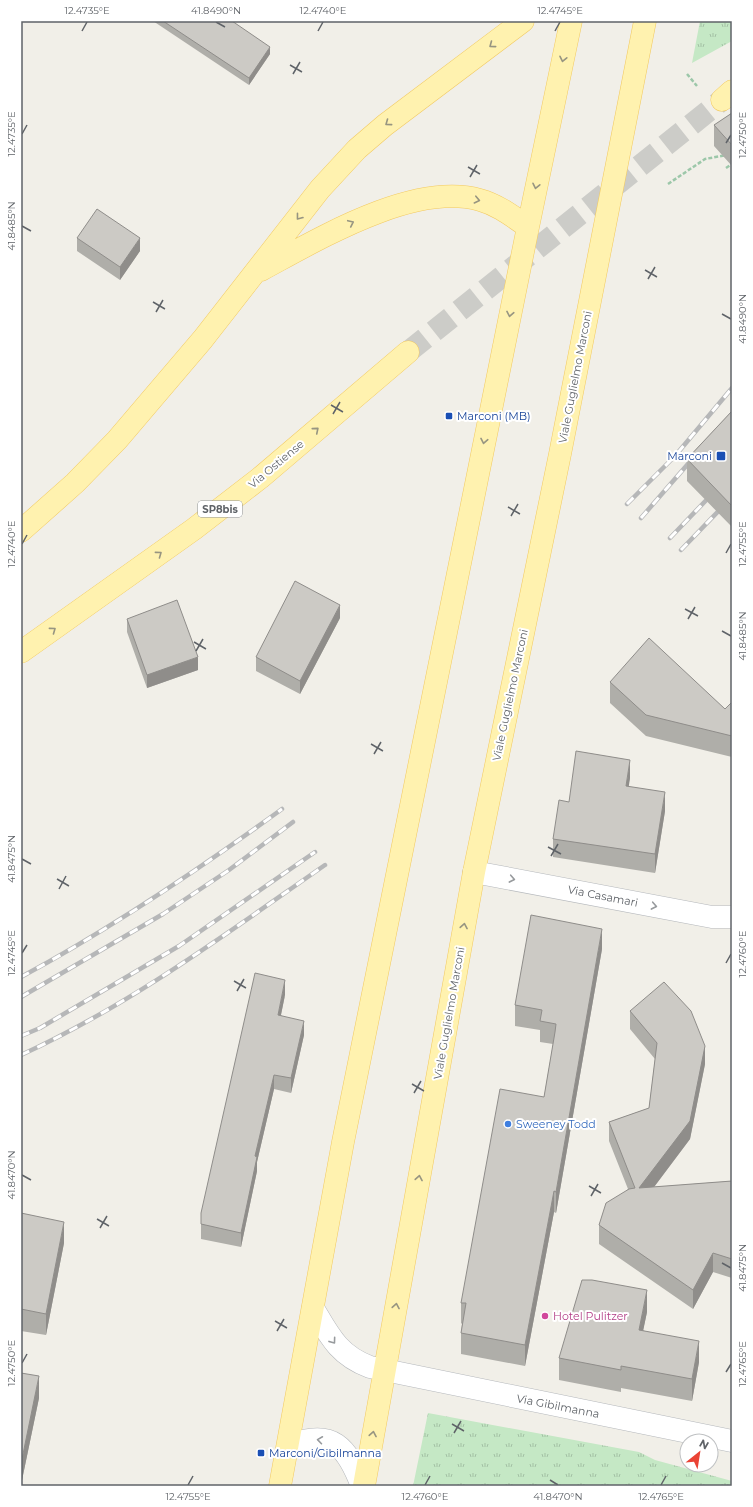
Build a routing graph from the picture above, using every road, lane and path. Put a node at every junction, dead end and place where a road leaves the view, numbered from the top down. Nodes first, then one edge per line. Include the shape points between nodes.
1 (523, 21) edge
2 (571, 21) edge
3 (645, 21) edge
4 (732, 154) edge
5 (732, 164) edge
6 (726, 168) dead end
7 (668, 184) dead end
8 (528, 227) junction
9 (254, 273) junction
10 (408, 352) tunnel mouth
11 (21, 531) edge
12 (21, 652) edge
13 (474, 872) junction
14 (732, 917) edge
15 (313, 1308) junction
16 (385, 1371) junction
17 (732, 1442) edge
18 (288, 1446) junction
19 (280, 1486) edge
20 (363, 1486) edge

1 -> 9 main road via 385,125 358,149 320,189
2 -> 8 main road
3 - 13 main road, Viale Guglielmo Marconi
4 - 7 path via 705,159
5 - 6 path
9 -> 8 main road via 357,220 426,199 450,197 479,200 504,210
8 -> 15 main road via 346,1126
9 - 11 main road via 203,339 117,440 75,483
12 -> 10 main road, Via Ostiense / SP8bis via 194,529 260,478
13 -> 14 street, Via Casamari via 712,917
16 -> 13 main road, Viale Guglielmo Marconi
15 -> 16 street via 333,1342 342,1351 358,1363
15 - 18 main road
16 - 17 street, Via Gibilmanna
20 -> 16 main road, Viale Guglielmo Marconi
18 - 19 main road
20 -> 18 street, Viale Guglielmo Marconi via 349,1456 333,1444 316,1439

